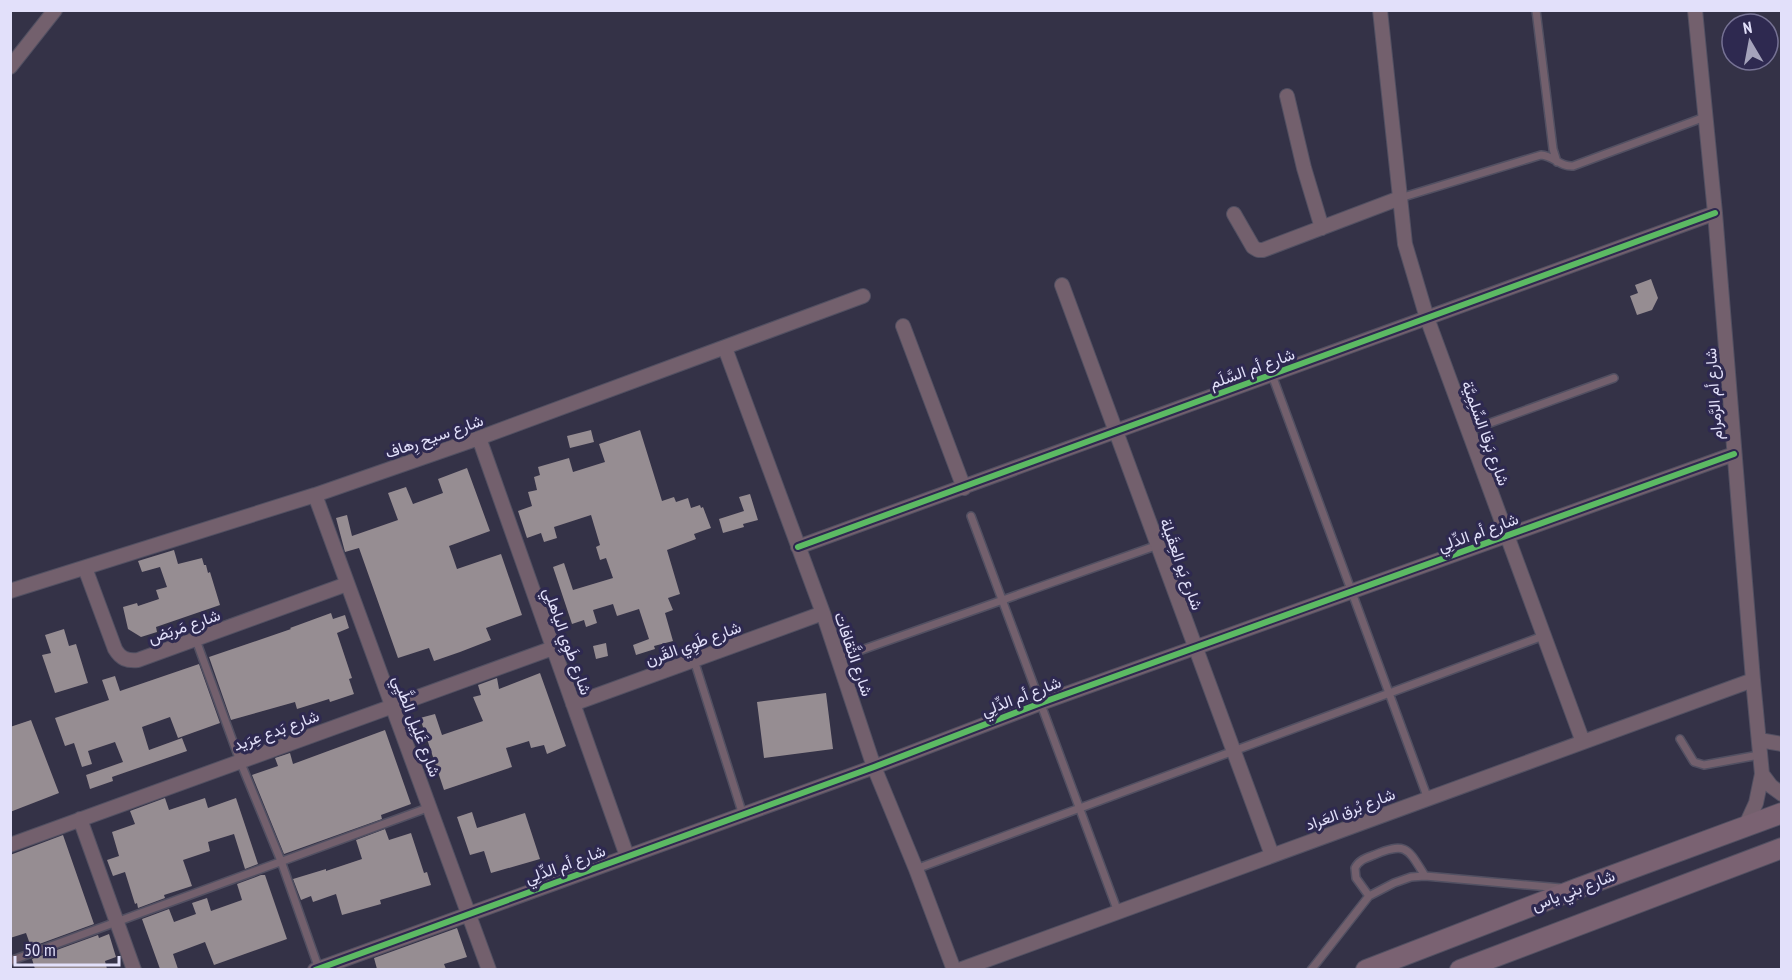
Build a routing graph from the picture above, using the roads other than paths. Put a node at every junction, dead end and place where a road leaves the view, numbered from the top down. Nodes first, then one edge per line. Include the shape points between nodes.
1 (55, 10) edge
2 (1380, 10) edge
3 (1536, 10) edge
4 (1695, 10) edge
5 (10, 67) edge
6 (1287, 96) dead end
7 (1705, 117) junction
8 (1557, 162) junction
9 (1400, 198) junction
10 (1715, 213) junction
11 (1234, 214) dead end
12 (1322, 228) junction
13 (1062, 285) dead end
14 (863, 296) dead end
15 (1427, 318) junction
16 (903, 326) dead end
17 (725, 348) junction
18 (1272, 375) junction
19 (1614, 378) dead end
20 (1116, 431) junction
21 (1468, 431) junction
22 (479, 438) junction
23 (1734, 454) junction
24 (964, 488) junction
25 (315, 495) junction
26 (971, 516) dead end
27 (1506, 536) junction
28 (1158, 545) junction
29 (798, 547) junction
30 (85, 568) junction
31 (347, 584) junction
32 (10, 591) edge
33 (1351, 591) junction
34 (1002, 600) junction
35 (824, 613) junction
36 (1543, 636) junction
37 (196, 640) junction
38 (1195, 647) junction
39 (553, 648) junction
40 (839, 658) junction
41 (694, 660) junction
42 (1753, 680) junction
43 (1389, 693) junction
44 (1041, 703) junction
45 (573, 704) junction
46 (391, 705) junction
47 (1680, 739) dead end
48 (1759, 740) junction
49 (1583, 742) junction
50 (1782, 744) edge
51 (1234, 751) junction
52 (1759, 755) junction
53 (240, 761) junction
54 (874, 767) junction
55 (1762, 774) junction
56 (1782, 794) edge
57 (1428, 799) junction
58 (430, 807) junction
59 (1080, 808) junction
60 (1782, 813) edge
61 (743, 814) junction
62 (80, 819) junction
63 (1746, 827) junction
64 (10, 845) edge
65 (1782, 848) edge
66 (1272, 855) junction
67 (627, 856) junction
68 (281, 861) junction
69 (916, 869) junction
70 (1425, 876) junction
71 (1576, 889) junction
72 (1369, 896) junction
73 (1118, 912) junction
74 (469, 914) junction
75 (116, 921) junction
76 (10, 961) edge
77 (134, 969) edge
78 (318, 969) edge
79 (489, 969) edge
80 (954, 969) edge
81 (959, 969) edge
82 (1311, 969) edge
83 (1366, 969) edge
84 (1460, 969) edge

1 - 5 street
2 - 9 street, شارع بَرقا السِّلِمِيَّة
3 - 8 lane
4 - 7 street, شارع أم الرَّمرام
6 - 12 street
7 - 8 lane via 1573,166
7 - 10 street, شارع أم الرَّمرام
8 - 9 lane via 1541,155
9 - 12 street
9 - 15 street, شارع بَرقا السِّلِمِيَّة via 1406,244
10 - 15 street, شارع أم السَّلَم
10 - 23 street, شارع أم الرَّمرام
11 - 12 street via 1248,241 1258,250
13 - 20 street, شارع يَو العِقَيلة
14 - 17 street, شارع سيح رِهاف
15 - 18 street, شارع أم السَّلَم
15 - 21 street, شارع بَرقا السِّلِمِيَّة
16 - 24 street
17 - 22 street, شارع سيح رِهاف
17 - 29 street, شارع الثَّقافات
18 - 20 street, شارع أم السَّلَم
18 - 33 lane
19 - 21 lane
20 - 24 street, شارع أم السَّلَم
20 - 28 street, شارع يَو العِقَيلة
21 - 27 street, شارع بَرقا السِّلِمِيَّة
22 - 25 street, شارع سيح رِهاف
22 - 39 street, شارع طَوِي الياهلِي
23 - 27 street, شارع أم الدِّلِي
23 - 42 street, شارع أم الرَّمرام
24 - 29 street, شارع أم السَّلَم
25 - 30 street, شارع سيح رِهاف
25 - 31 street, شارع غَلِيل الطَّيِي
26 - 34 lane
27 - 33 street, شارع أم الدِّلِي
27 - 36 street, شارع بَرقا السِّلِمِيَّة
28 - 34 lane
28 - 38 street, شارع يَو العِقَيلة
29 - 35 street, شارع الثَّقافات
30 - 32 street, شارع سيح رِهاف
30 - 37 street, شارع مَربَض via 115,649 123,658 138,660
31 - 37 street, شارع مَربَض
31 - 46 street, شارع غَلِيل الطَّيِي
33 - 38 street, شارع أم الدِّلِي
33 - 43 lane
34 - 40 lane
34 - 44 lane
35 - 40 street, شارع الثَّقافات
35 - 41 street, شارع طَوِي القَرن
36 - 43 lane
36 - 49 street, شارع بَرقا السِّلِمِيَّة
37 - 53 lane
38 - 44 street, شارع أم الدِّلِي
38 - 51 street, شارع يَو العِقَيلة
39 - 45 street, شارع طَوِي الياهلِي
39 - 46 street, شارع بَدع عِرَيد
40 - 54 street, شارع الثَّقافات
41 - 45 street, شارع طَوِي القَرن
41 - 61 lane
42 - 48 street, شارع أم الرَّمرام
42 - 49 street, شارع بُرق العَراد
43 - 51 lane
43 - 57 lane
44 - 54 street, شارع أم الدِّلِي
44 - 59 lane
45 - 67 street, شارع طَوِي الياهلِي
46 - 53 street, شارع بَدع عِرَيد
46 - 58 street, شارع غَلِيل الطَّيِي
47 - 52 lane via 1695,762 1704,765
48 - 50 street
48 - 52 street, شارع أم الرَّمرام
49 - 57 street, شارع بُرق العَراد
51 - 59 lane
51 - 66 street, شارع يَو العِقَيلة
52 - 55 street, شارع أم الرَّمرام
53 - 62 street, شارع بَدع عِرَيد
53 - 68 lane
54 - 61 street, شارع أم الدِّلِي
54 - 69 street, شارع الثَّقافات
55 - 56 street
55 - 63 street, شارع أم الرَّمرام
57 - 66 street, شارع بُرق العَراد
58 - 68 lane
58 - 74 street, شارع غَلِيل الطَّيِي
59 - 69 lane
59 - 73 lane
60 - 63 main road, شارع بني ياس
61 - 67 street, شارع أم الدِّلِي
62 - 64 street, شارع بَدع عِرَيد
62 - 75 street
63 - 71 main road, شارع بني ياس
65 - 84 main road, شارع بني ياس
66 - 73 street, شارع بُرق العَراد
67 - 74 street, شارع أم الدِّلِي
68 - 75 lane
68 - 78 lane
69 - 80 street, شارع الثَّقافات
70 - 71 lane
70 - 72 lane via 1394,883
70 - 72 lane via 1408,851 1390,848 1361,860 1355,868 1356,878
71 - 83 main road, شارع بني ياس
72 - 82 lane
73 - 81 street, شارع بُرق العَراد
74 - 78 street, شارع أم الدِّلِي
74 - 79 street, شارع غَلِيل الطَّيِي
75 - 76 lane
75 - 77 street

